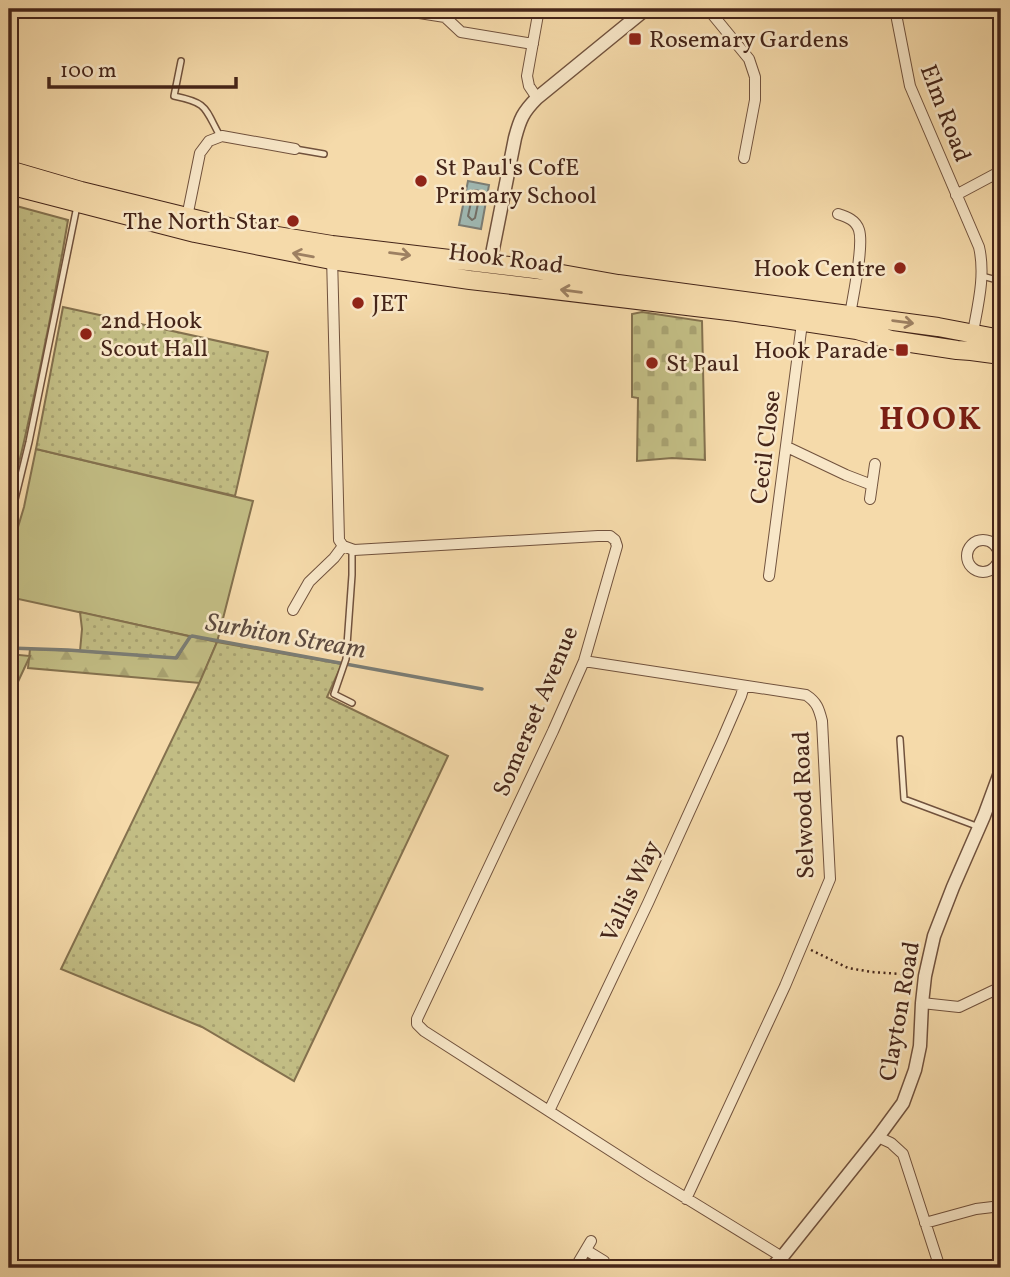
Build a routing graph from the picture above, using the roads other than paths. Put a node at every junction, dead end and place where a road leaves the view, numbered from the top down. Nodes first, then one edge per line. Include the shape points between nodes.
1 (270, 9) edge
2 (307, 9) edge
3 (539, 9) edge
4 (646, 9) edge
5 (708, 9) edge
6 (895, 9) edge
7 (412, 12) dead end
8 (533, 44) junction
9 (181, 61) dead end
10 (537, 98) junction
11 (220, 137) junction
12 (295, 149) joint
13 (324, 154) dead end
14 (744, 158) dead end
15 (9, 170) edge
16 (1001, 171) edge
17 (9, 185) edge
18 (956, 195) junction
19 (77, 204) junction
20 (838, 214) dead end
21 (187, 217) junction
22 (332, 253) junction
23 (490, 264) junction
24 (982, 276) junction
25 (1001, 290) edge
26 (850, 315) junction
27 (802, 323) junction
28 (1001, 339) edge
29 (972, 342) junction
30 (1001, 355) edge
31 (787, 447) junction
32 (1001, 452) edge
33 (875, 464) dead end
34 (999, 466) dead end
35 (872, 485) junction
36 (870, 499) dead end
37 (9, 524) edge
38 (347, 548) junction
39 (1000, 548) edge
40 (1000, 560) edge
41 (769, 576) dead end
42 (293, 610) dead end
43 (584, 661) junction
44 (744, 686) junction
45 (352, 704) dead end
46 (900, 739) dead end
47 (1001, 770) edge
48 (979, 827) junction
49 (1001, 987) edge
50 (922, 1003) junction
51 (550, 1111) junction
52 (878, 1137) junction
53 (686, 1199) junction
54 (1001, 1206) edge
55 (925, 1223) junction
56 (782, 1257) junction
57 (604, 1261) dead end
58 (575, 1268) edge
59 (771, 1268) edge
60 (940, 1268) edge

1 - 2 street
3 - 8 street
4 - 10 street
5 - 14 street via 749,59 755,77
6 - 18 street, Elm Road via 910,86
7 - 8 street via 445,17 461,32
8 - 10 street via 527,76
9 - 11 lane via 174,96 204,106
10 - 23 street via 519,123
11 - 12 street
11 - 21 street via 209,141 200,153
12 - 13 lane
15 - 21 highway, Hook Road
16 - 18 street
17 - 19 highway, Hook Road
18 - 24 street, Elm Road via 979,247
22 -> 19 highway, Hook Road via 195,233
19 - 37 lane
20 - 26 street via 849,217 859,228
21 - 22 highway, Hook Road
22 -> 23 highway, Hook Road
27 -> 22 highway, Hook Road via 470,280
22 - 38 street via 339,540
23 - 26 highway, Hook Road
24 - 25 lane via 997,280
24 - 29 street, Elm Road
26 -> 29 highway, Hook Road
27 - 29 highway, Hook Road via 957,351
27 - 31 street, Cecil Close
28 - 29 highway, Hook Road
29 - 30 highway, Hook Road
31 - 35 street
31 - 41 street, Cecil Close
32 - 34 lane
33 - 35 street
35 - 36 street
38 - 42 street via 309,582
38 - 43 street, Somerset Avenue via 610,537 617,546
38 - 45 lane via 352,575 346,659 334,694
39 - 40 street
39 - 40 street via 983,538 974,541 967,550 967,561 983,573 994,569
43 - 44 street, Selwood Road
43 - 51 street, Somerset Avenue via 417,1019 424,1031
44 - 51 street, Vallis Way
44 - 53 street, Selwood Road via 806,695 818,705 830,880
46 - 48 lane via 904,799
47 - 48 street, Clayton Road
48 - 50 street, Clayton Road via 934,936
49 - 50 street via 958,1007
50 - 52 street, Clayton Road via 915,1070 902,1103
51 - 53 street, Somerset Avenue
52 - 55 street via 904,1154
52 - 56 street, Clayton Road
53 - 56 street, Somerset Avenue
54 - 55 street
55 - 60 street
56 - 59 street, Clayton Road
57 - 58 street via 588,1245

